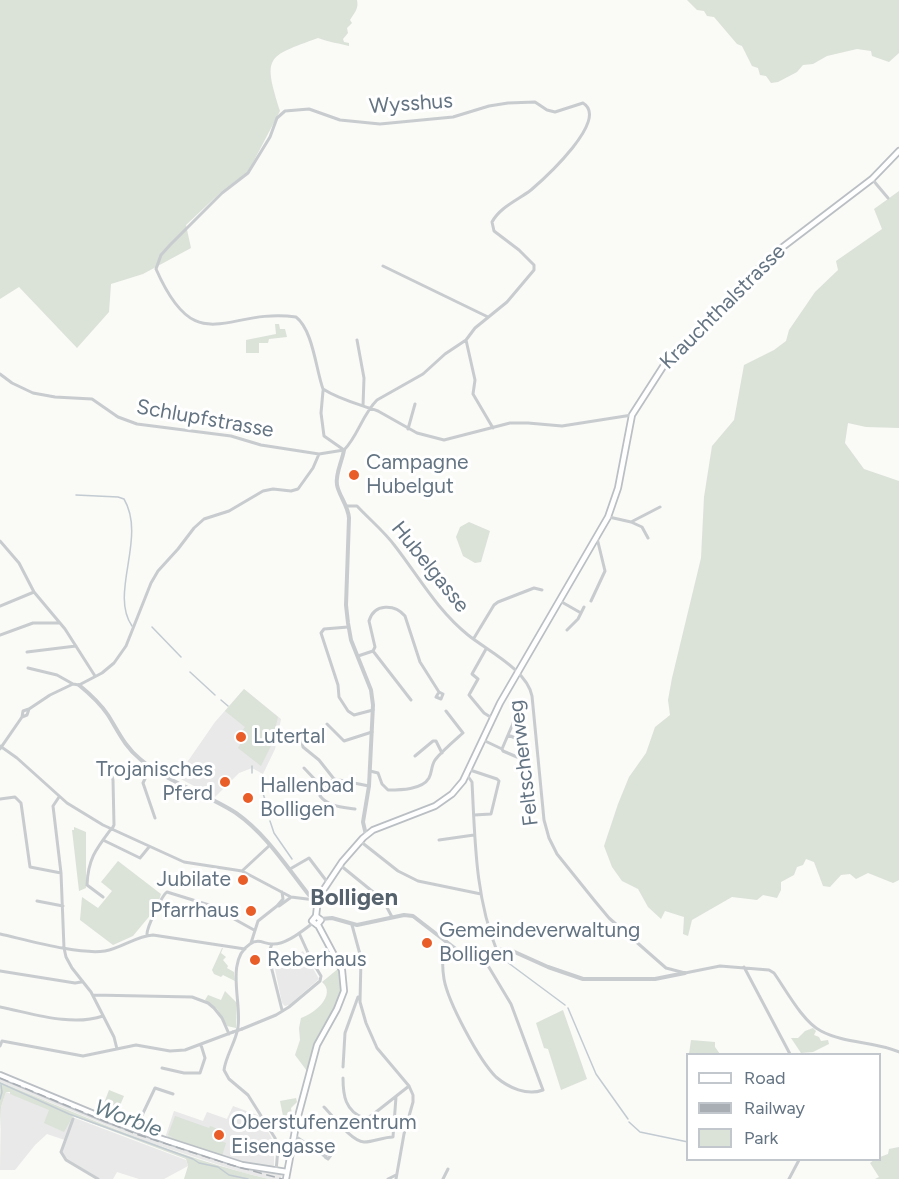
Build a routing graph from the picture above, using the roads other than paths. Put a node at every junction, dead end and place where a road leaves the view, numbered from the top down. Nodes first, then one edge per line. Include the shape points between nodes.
1 (899, 151) edge
2 (872, 179) junction
3 (888, 198) dead end
4 (383, 266) dead end
5 (488, 317) junction
6 (357, 340) dead end
7 (466, 340) junction
8 (0, 374) edge
9 (323, 390) junction
10 (415, 404) dead end
11 (363, 406) junction
12 (370, 408) junction
13 (632, 415) junction
14 (487, 420) junction
15 (493, 428) junction
16 (408, 429) junction
17 (483, 430) junction
18 (344, 450) junction
19 (319, 454) junction
20 (347, 506) junction
21 (660, 507) dead end
22 (608, 517) junction
23 (631, 522) junction
24 (597, 538) junction
25 (648, 538) dead end
26 (0, 542) edge
27 (542, 590) dead end
28 (34, 592) junction
29 (560, 601) junction
30 (591, 601) dead end
31 (0, 606) edge
32 (584, 607) dead end
33 (581, 613) junction
34 (60, 623) junction
35 (348, 627) junction
36 (567, 630) dead end
37 (0, 635) edge
38 (474, 639) junction
39 (76, 646) junction
40 (486, 649) junction
41 (373, 651) junction
42 (27, 652) dead end
43 (358, 656) junction
44 (28, 668) dead end
45 (518, 672) junction
46 (95, 676) junction
47 (73, 684) junction
48 (79, 685) junction
49 (439, 692) dead end
50 (411, 700) dead end
51 (520, 707) dead end
52 (373, 710) junction
53 (446, 711) dead end
54 (493, 719) junction
55 (327, 724) dead end
56 (300, 732) dead end
57 (372, 732) junction
58 (508, 735) junction
59 (483, 740) junction
60 (520, 741) dead end
61 (1, 748) edge
62 (502, 749) junction
63 (442, 753) junction
64 (415, 756) dead end
65 (517, 757) dead end
66 (150, 768) junction
67 (304, 768) dead end
68 (370, 771) junction
69 (108, 772) dead end
70 (468, 772) junction
71 (334, 779) junction
72 (369, 786) junction
73 (323, 788) junction
74 (59, 796) junction
75 (0, 799) edge
76 (355, 809) dead end
77 (474, 814) junction
78 (155, 818) dead end
79 (112, 829) junction
80 (366, 835) junction
81 (474, 835) junction
82 (103, 840) junction
83 (439, 840) dead end
84 (360, 841) junction
85 (270, 845) junction
86 (149, 847) junction
87 (340, 865) junction
88 (290, 869) junction
89 (242, 871) junction
90 (61, 873) junction
91 (328, 883) junction
92 (282, 892) junction
93 (481, 894) junction
94 (103, 897) dead end
95 (291, 897) junction
96 (317, 900) junction
97 (37, 901) dead end
98 (63, 906) junction
99 (277, 906) junction
100 (392, 917) junction
101 (318, 918) junction
102 (315, 924) junction
103 (352, 925) junction
104 (254, 932) junction
105 (299, 933) junction
106 (0, 934) edge
107 (147, 935) junction
108 (259, 941) junction
109 (447, 942) junction
110 (250, 944) junction
111 (272, 944) junction
112 (64, 948) junction
113 (245, 949) junction
114 (497, 951) junction
115 (309, 955) dead end
116 (484, 959) junction
117 (315, 966) dead end
118 (744, 967) junction
119 (0, 970) edge
120 (685, 974) junction
121 (82, 981) junction
122 (360, 993) junction
123 (93, 995) junction
124 (0, 1007) edge
125 (282, 1010) junction
126 (102, 1016) junction
127 (231, 1033) junction
128 (1, 1041) edge
129 (201, 1045) junction
130 (0, 1046) edge
131 (117, 1048) junction
132 (899, 1052) edge
133 (789, 1053) edge
134 (343, 1067) dead end
135 (162, 1068) dead end
136 (0, 1075) edge
137 (343, 1077) dead end
138 (409, 1086) junction
139 (173, 1094) dead end
140 (396, 1097) junction
141 (324, 1107) dead end
142 (73, 1119) dead end
143 (135, 1130) junction
144 (295, 1136) junction
145 (326, 1157) dead end
146 (798, 1161) edge
147 (448, 1168) dead end
148 (276, 1170) junction
149 (287, 1172) junction
150 (396, 1177) edge
151 (98, 1179) edge
152 (286, 1179) edge
153 (388, 1179) edge
154 (443, 1179) edge
155 (789, 1179) edge

1 - 2 main road, Krauchthalstrasse
2 - 3 street
2 - 13 main road, Krauchthalstrasse via 794,236 744,281 670,357
4 - 5 street
5 - 7 street
5 - 9 street, Wysshus via 507,302 535,266 494,231 492,222 555,166 583,132 591,116 590,108 584,103 557,112 535,102 508,103 453,117 380,124 340,120 309,109 282,113 248,173 170,245 156,268 182,312 204,325 297,318 307,334
6 - 11 street via 364,378
7 - 12 street via 423,374 376,400
7 - 14 street via 475,380 473,394
8 - 19 street, Schlupfstrasse via 33,393 92,399 130,423 231,436
9 - 11 street
9 - 18 street via 324,436
10 - 16 street
11 - 12 street
12 - 16 street
12 - 18 street
13 - 15 street via 562,426 520,423
13 - 22 main road, Krauchthalstrasse via 618,488
14 - 15 street
14 - 17 street
15 - 17 street
16 - 17 street via 444,440
18 - 19 street, Schlupfstrasse
18 - 20 street via 337,483
19 - 46 street via 298,489 263,491 229,511 204,519 194,528 151,583 124,650 114,663
20 - 35 street
20 - 38 street, Hubelgasse via 357,506 386,535 438,606
21 - 23 street
22 - 23 street
22 - 24 main road, Krauchthalstrasse
23 - 25 street via 642,527
24 - 29 main road, Krauchthalstrasse
24 - 30 street via 605,571
26 - 28 street via 21,566
27 - 38 street via 534,588 498,602
28 - 31 street
28 - 34 street
29 - 33 street
29 - 45 main road, Krauchthalstrasse
32 - 33 street
33 - 36 street
34 - 37 street via 33,623
34 - 39 street
35 - 43 street
35 - 52 street via 324,629 321,633 339,697 354,715
38 - 40 street, Hubelgasse
39 - 42 street
39 - 46 street
40 - 45 street, Hubelgasse
40 - 54 street via 472,674 478,679 469,695
41 - 43 street
41 - 49 street via 371,616 383,608 400,610 420,662
41 - 50 street
43 - 52 street via 371,690
44 - 47 street via 57,675
45 - 54 main road, Krauchthalstrasse
45 - 120 street, Feltscherweg via 532,696 544,820 552,846 609,918 664,967
46 - 48 street
47 - 48 street
47 - 61 street via 29,709
48 - 66 street via 105,711 129,749
51 - 58 street
52 - 57 street
53 - 63 street via 463,733
54 - 59 main road, Krauchthalstrasse
55 - 57 street via 344,741
56 - 71 street via 303,747 319,759
57 - 68 street
58 - 60 street
58 - 62 street
59 - 62 street
59 - 70 main road, Krauchthalstrasse
61 - 74 street
62 - 65 street
63 - 64 street via 433,741
63 - 68 street via 431,767 427,782 415,788 388,790 378,773
66 - 78 street via 143,783
66 - 85 street via 235,813
67 - 73 street
68 - 72 street
69 - 79 street via 112,776
70 - 77 street
70 - 77 street via 499,781 491,814
70 - 80 main road, Krauchthalstrasse via 442,802
71 - 72 street
71 - 73 street
72 - 80 street via 363,822
73 - 76 street via 321,799 337,807
74 - 79 street
74 - 90 street via 53,806
75 - 90 street via 15,797 21,803 30,867
77 - 81 street
79 - 82 street
79 - 86 street
80 - 84 main road
81 - 83 street
81 - 93 street
82 - 86 street via 140,858
82 - 94 street via 89,864 87,885
84 - 87 main road
84 - 93 street via 398,871 418,881
85 - 88 street
85 - 89 street
86 - 89 street via 187,863
87 - 91 main road
87 - 100 street via 383,900
88 - 91 street via 309,858
88 - 96 street
89 - 92 street
90 - 98 street
91 - 96 main road
92 - 95 street
92 - 99 street via 283,899
93 - 114 street
95 - 96 street
95 - 99 street
96 - 101 main road
97 - 98 street
98 - 112 street
99 - 104 street via 259,920
100 - 103 street
100 - 109 street via 416,917
101 - 102 main road via 312,919
101 - 103 street
102 - 105 street
102 - 144 main road via 342,970 344,986 342,998 317,1045
103 - 122 street via 361,957
104 - 107 street via 205,903 167,892 147,927
104 - 108 street
104 - 110 street
105 - 111 street
105 - 115 street
106 - 112 street
107 - 112 street via 107,950
107 - 113 street
108 - 110 street
108 - 111 street
109 - 116 street via 468,959
109 - 116 street via 442,970 447,993 488,1066 516,1090 543,1090 511,1004
110 - 113 street
111 - 125 street via 268,954
112 - 121 street
113 - 148 street via 236,968 238,1028 224,1070 248,1095 275,1138
114 - 116 street
114 - 120 street via 512,950 583,979 655,979
117 - 125 street via 320,981
118 - 120 street via 720,966
118 - 132 street via 772,972 819,1030
118 - 133 street
119 - 121 street
121 - 123 street
122 - 134 street via 345,1033
122 - 138 street via 377,1048
123 - 126 street
123 - 127 street via 192,996 214,1008
124 - 126 street via 64,1019
125 - 127 street, bridge
126 - 131 street
127 - 129 street
128 - 130 street
128 - 131 street via 83,1056
129 - 131 street via 176,1051 138,1045
129 - 135 street via 205,1058 200,1073
136 - 143 main road
137 - 140 street via 343,1098 361,1117 371,1116
138 - 140 street
138 - 150 street via 413,1102
139 - 143 street via 155,1088
140 - 141 street via 393,1137 366,1142 352,1136
142 - 151 street via 61,1152 66,1160
143 - 148 main road via 229,1161
144 - 145 street
144 - 149 main road
146 - 155 street
147 - 154 street
148 - 149 main road
149 - 152 main road
150 - 153 street

